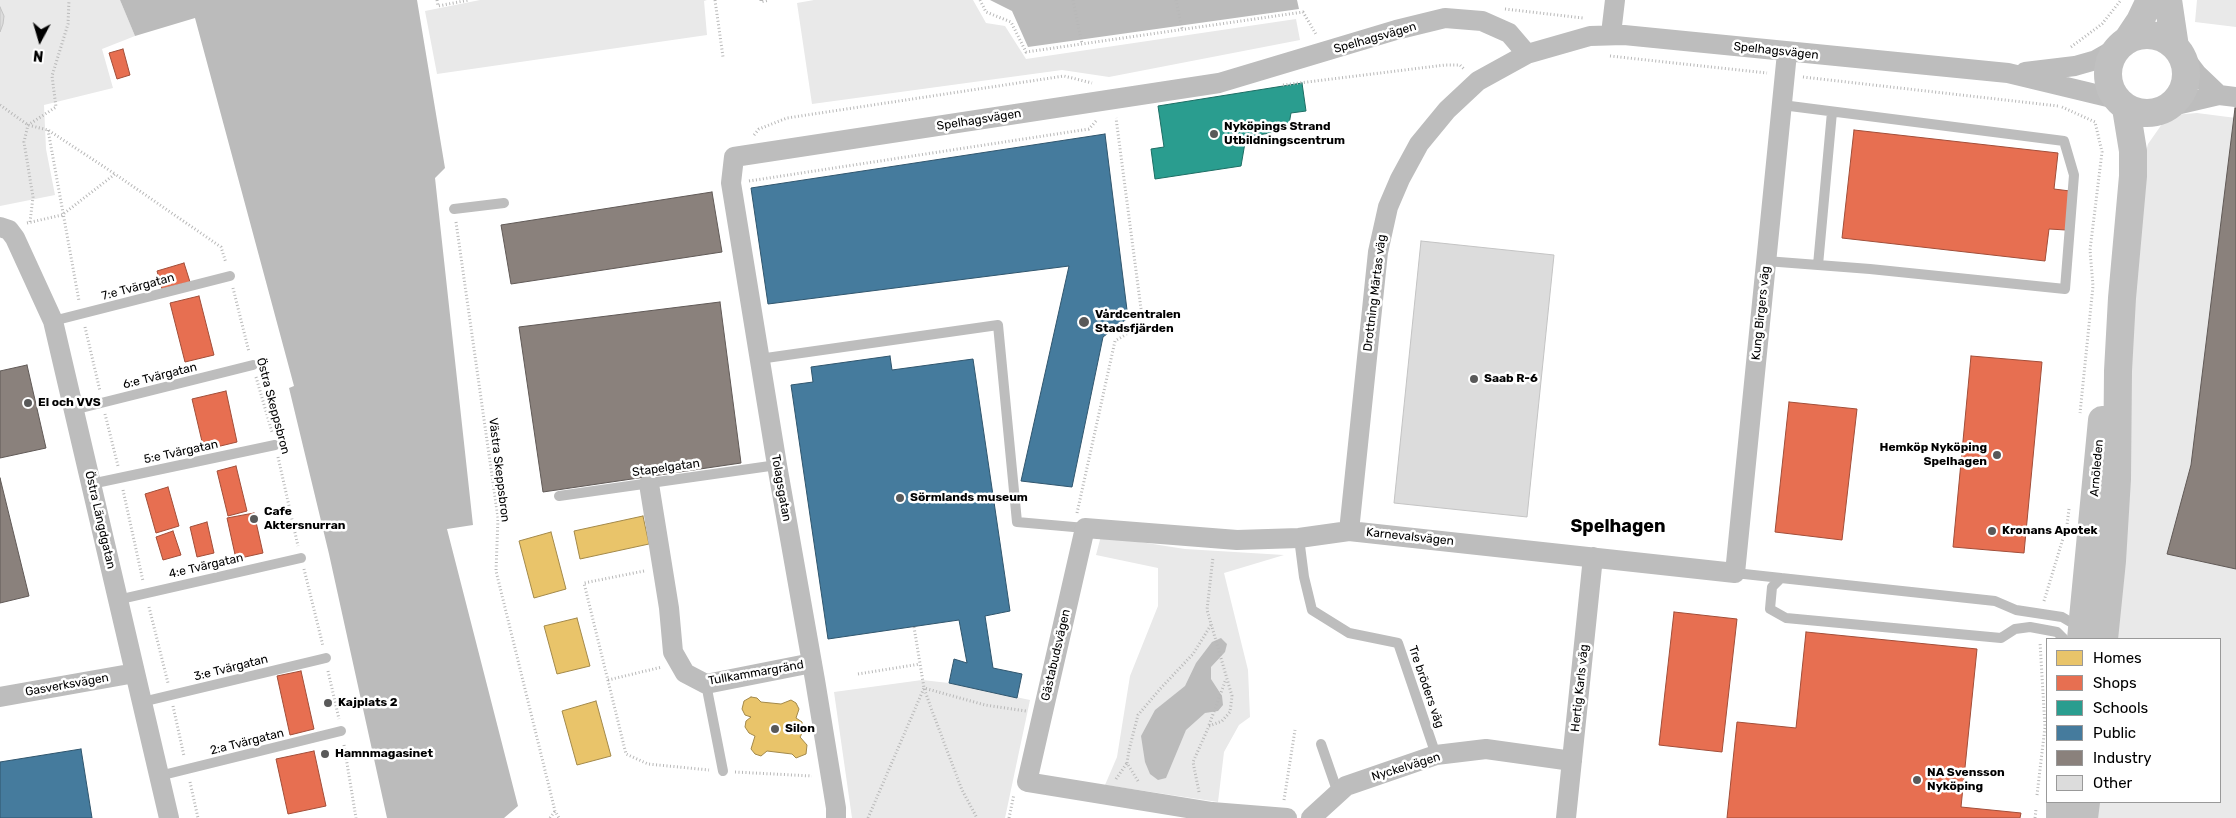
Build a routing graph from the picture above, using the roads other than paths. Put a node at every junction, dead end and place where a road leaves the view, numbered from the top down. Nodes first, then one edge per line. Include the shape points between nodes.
1 (1615, 0) edge
2 (2150, 0) edge
3 (2168, 0) edge
4 (1612, 28) junction
5 (2122, 44) junction
6 (2178, 50) junction
7 (1787, 53) junction
8 (1527, 54) junction
9 (2008, 74) junction
10 (2228, 96) edge
11 (2121, 104) junction
12 (1782, 106) junction
13 (2168, 108) junction
14 (1832, 112) junction
15 (734, 158) joint
16 (2133, 176) junction
17 (504, 203) dead end
18 (454, 209) road end
19 (4, 228) edge
20 (1766, 261) junction
21 (1818, 265) junction
22 (230, 276) road end
23 (2122, 298) junction
24 (53, 321) junction
25 (759, 359) junction
26 (253, 365) road end
27 (73, 410) junction
28 (2090, 420) junction
29 (275, 445) road end
30 (777, 465) junction
31 (91, 484) junction
32 (649, 484) junction
33 (559, 496) dead end
34 (1079, 528) junction
35 (1349, 531) junction
36 (1299, 538) junction
37 (1593, 557) junction
38 (301, 558) road end
39 (1735, 573) junction
40 (1781, 578) junction
41 (2074, 595) dead end
42 (118, 600) junction
43 (2079, 630) edge
44 (326, 658) road end
45 (812, 663) junction
46 (135, 673) junction
47 (706, 684) junction
48 (0, 697) edge
49 (142, 702) junction
50 (341, 731) road end
51 (1321, 744) dead end
52 (1436, 755) junction
53 (1572, 761) junction
54 (723, 771) dead end
55 (159, 776) junction
56 (1338, 793) junction
57 (2060, 803) edge
58 (2080, 803) edge
59 (2086, 803) edge
60 (169, 818) edge
61 (836, 818) edge
62 (1281, 818) edge
63 (1287, 818) edge
64 (1311, 818) edge
65 (1566, 818) edge
66 (2060, 818) edge
67 (2084, 818) edge

1 - 4 street
2 - 5 main road via 2140,21
3 - 6 main road
4 - 7 street, Spelhagsvägen
4 - 8 street, Spelhagsvägen
5 - 6 main road via 2141,35 2155,35
5 - 9 street, Spelhagsvägen via 2096,60 2075,66
5 - 11 main road via 2110,60 2107,73 2109,87
6 - 10 street via 2197,74
6 - 13 main road via 2186,68 2185,84 2179,98
7 - 9 street, Spelhagsvägen
7 - 12 street, Kung Birgers väg
8 - 15 street, Spelhagsvägen via 1509,32 1482,21 1446,18 1219,82
8 - 35 street, Drottning Märtas väg via 1478,81 1448,110 1419,144 1388,207 1378,252
9 - 11 street, Spelhagsvägen via 2072,88
10 - 13 street
11 - 13 main road via 2139,114 2154,114
11 - 16 main road, Arnöleden via 2133,151
12 - 14 lane
12 - 20 street, Kung Birgers väg
13 - 16 main road, Arnöleden via 2150,127 2138,151
14 - 21 lane
14 - 21 lane via 2064,141 2074,175 2065,288
15 - 25 street, Tolagsgatan via 731,183
16 - 23 main road, Arnöleden
17 - 18 lane
19 - 24 street, Östra Längdgatan via 15,238
20 - 21 lane
20 - 39 street, Kung Birgers väg
22 - 24 lane, 7:e Tvärgatan
23 - 28 main road, Arnöleden
23 - 43 main road, Arnöleden via 2118,479 2112,560
24 - 27 street, Östra Längdgatan
25 - 30 street, Tolagsgatan
25 - 34 lane via 998,324 1017,522
26 - 27 lane, 6:e Tvärgatan
27 - 31 street, Östra Längdgatan
28 - 41 lane
28 - 43 main road, Arnöleden
29 - 31 lane, 5:e Tvärgatan
30 - 32 lane, Stapelgatan
30 - 45 street, Tolagsgatan
31 - 42 street, Östra Längdgatan
32 - 33 lane, Stapelgatan
32 - 47 street, Tullkammargränd via 673,652 685,673
34 - 36 street, Karnevalsvägen via 1215,539
34 - 62 street, Gästabudsvägen via 1027,782 1212,812
35 - 36 street, Karnevalsvägen
35 - 37 street, Karnevalsvägen
36 - 52 lane, Tre bröders väg via 1312,610 1349,633 1398,643
37 - 39 street, Karnevalsvägen
37 - 53 street, Hertig Karls väg
38 - 42 lane, 4:e Tvärgatan
39 - 40 lane
40 - 43 lane via 1995,601
40 - 43 lane via 1772,587 1770,609 1786,618 2001,638 2015,629
42 - 46 street, Östra Längdgatan
44 - 49 lane, 3:e Tvärgatan
45 - 47 street, Tullkammargränd
45 - 61 street, Tolagsgatan
46 - 48 street, Gasverksvägen
46 - 49 street, Östra Längdgatan
47 - 54 lane
49 - 55 street, Östra Längdgatan
50 - 55 lane, 2:a Tvärgatan
51 - 56 lane
52 - 53 street, Nyckelvägen via 1486,749
52 - 56 street, Nyckelvägen via 1346,786
53 - 65 street, Hertig Karls väg
55 - 60 street, Östra Längdgatan
56 - 64 street, Nyckelvägen
57 - 66 main road
58 - 67 lane
59 - 67 main road
62 - 63 street

